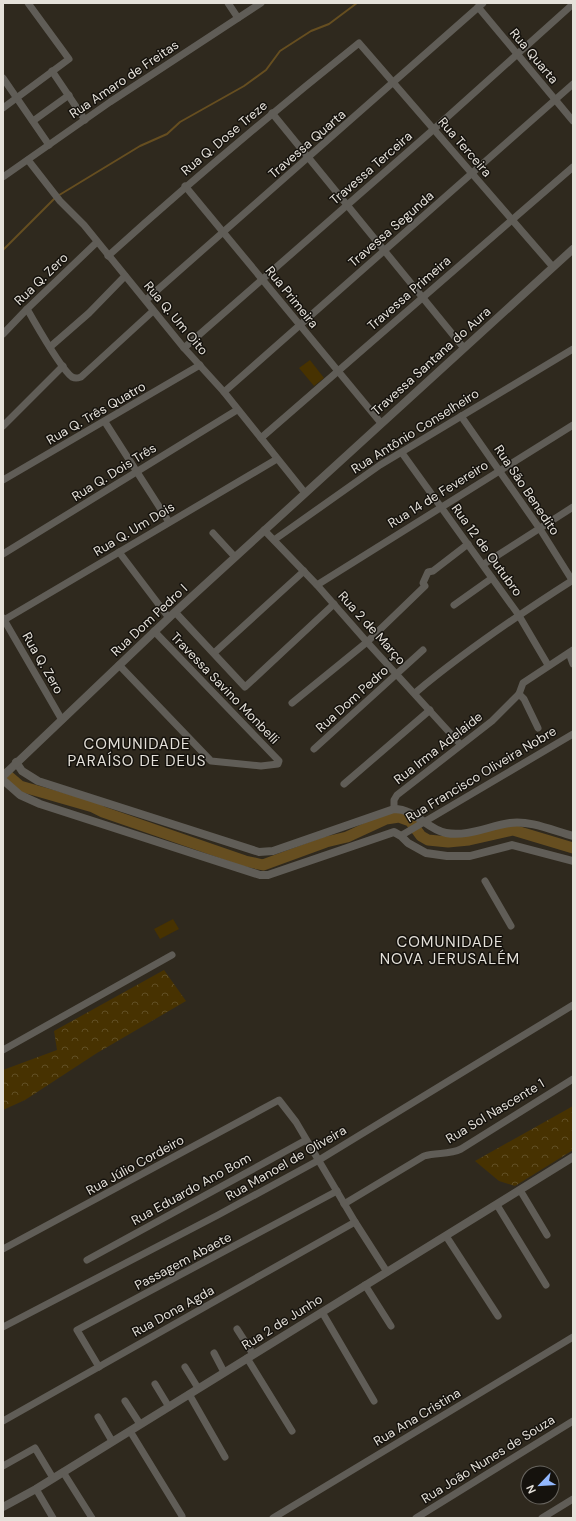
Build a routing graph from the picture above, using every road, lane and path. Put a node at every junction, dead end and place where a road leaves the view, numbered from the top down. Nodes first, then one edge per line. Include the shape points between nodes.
1 (28, 3) edge
2 (228, 3) edge
3 (261, 3) edge
4 (573, 4) edge
5 (480, 5) edge
6 (238, 18) junction
7 (360, 43) joint
8 (516, 54) junction
9 (52, 71) junction
10 (3, 78) edge
11 (394, 83) junction
12 (573, 84) edge
13 (69, 94) junction
14 (17, 98) junction
15 (556, 101) junction
16 (3, 108) edge
17 (272, 113) junction
18 (85, 120) junction
19 (33, 121) junction
20 (573, 121) edge
21 (434, 130) junction
22 (49, 145) junction
23 (309, 158) junction
24 (28, 160) junction
25 (573, 166) edge
26 (473, 174) junction
27 (3, 178) edge
28 (185, 186) junction
29 (348, 205) junction
30 (511, 219) junction
31 (224, 233) junction
32 (97, 242) junction
33 (573, 249) edge
34 (384, 250) junction
35 (108, 256) junction
36 (553, 267) junction
37 (125, 276) junction
38 (262, 279) junction
39 (424, 297) junction
40 (146, 300) junction
41 (27, 309) junction
42 (153, 311) junction
43 (299, 325) junction
44 (3, 334) edge
45 (50, 347) junction
46 (463, 347) junction
47 (184, 348) junction
48 (573, 349) edge
49 (200, 365) junction
50 (63, 366) junction
51 (337, 372) junction
52 (224, 392) junction
53 (237, 410) junction
54 (461, 416) junction
55 (105, 422) junction
56 (381, 423) junction
57 (573, 425) edge
58 (3, 426) edge
59 (261, 438) junction
60 (402, 453) junction
61 (277, 459) junction
62 (499, 470) junction
63 (136, 472) junction
64 (3, 480) edge
65 (305, 493) junction
66 (442, 507) junction
67 (573, 507) edge
68 (169, 522) junction
69 (540, 529) junction
70 (264, 530) junction
71 (213, 533) dead end
72 (274, 540) junction
73 (468, 544) junction
74 (119, 552) junction
75 (3, 554) edge
76 (236, 557) junction
77 (484, 564) junction
78 (304, 571) junction
79 (492, 578) junction
80 (573, 580) edge
81 (317, 585) junction
82 (334, 604) junction
83 (454, 605) dead end
84 (175, 612) junction
85 (518, 614) junction
86 (168, 618) junction
87 (4, 619) edge
88 (154, 631) junction
89 (367, 642) junction
90 (423, 650) dead end
91 (571, 652) edge
92 (214, 653) junction
93 (573, 664) edge
94 (119, 665) junction
95 (548, 665) junction
96 (397, 675) junction
97 (415, 693) junction
98 (519, 694) junction
99 (292, 703) dead end
100 (430, 710) junction
101 (62, 720) junction
102 (538, 728) dead end
103 (573, 734) edge
104 (460, 744) junction
105 (314, 749) dead end
106 (14, 764) junction
107 (3, 776) edge
108 (3, 780) edge
109 (344, 784) dead end
110 (394, 809) junction
111 (422, 824) junction
112 (402, 836) dead end
113 (573, 836) edge
114 (573, 861) edge
115 (485, 881) dead end
116 (511, 926) dead end
117 (172, 955) dead end
118 (573, 1005) edge
119 (3, 1050) edge
120 (573, 1079) edge
121 (306, 1140) junction
122 (572, 1159) edge
123 (319, 1160) junction
124 (520, 1190) junction
125 (337, 1192) junction
126 (344, 1204) junction
127 (497, 1205) junction
128 (355, 1222) junction
129 (446, 1236) junction
130 (547, 1236) dead end
131 (3, 1250) edge
132 (87, 1260) dead end
133 (387, 1272) junction
134 (365, 1285) junction
135 (546, 1285) dead end
136 (322, 1312) junction
137 (498, 1316) dead end
138 (391, 1326) dead end
139 (3, 1327) edge
140 (237, 1328) dead end
141 (573, 1336) edge
142 (214, 1353) dead end
143 (250, 1356) junction
144 (99, 1367) junction
145 (185, 1367) dead end
146 (224, 1372) junction
147 (155, 1384) dead end
148 (198, 1388) junction
149 (189, 1394) junction
150 (374, 1400) dead end
151 (126, 1401) dead end
152 (168, 1406) junction
153 (98, 1417) dead end
154 (3, 1421) edge
155 (573, 1421) edge
156 (140, 1424) junction
157 (130, 1431) junction
158 (292, 1431) dead end
159 (112, 1441) junction
160 (225, 1457) dead end
161 (3, 1466) edge
162 (63, 1472) junction
163 (53, 1478) junction
164 (36, 1489) junction
165 (573, 1499) edge
166 (3, 1507) edge
167 (182, 1516) dead end
168 (53, 1518) edge
169 (92, 1518) edge
170 (273, 1518) edge
171 (416, 1518) edge
172 (542, 1518) edge

1 - 9 street via 69,59
2 - 6 street
3 - 6 street, Rua Amaro de Freitas
4 - 8 street, Travessa Terceira
5 - 8 street, Rua Quarta
5 - 11 street, Travessa Quarta
6 - 18 street, Rua Amaro de Freitas
7 - 11 street, Rua Terceira
7 - 17 street, Rua Q. Dose Treze
8 - 15 street, Rua Quarta
8 - 21 street, Travessa Terceira
9 - 13 street
9 - 14 street
10 - 14 street
11 - 21 street, Rua Terceira
11 - 23 street, Travessa Quarta
12 - 15 street, Travessa Segunda
13 - 18 street
13 - 19 street
14 - 16 street
14 - 19 street
15 - 20 street, Rua Quarta
15 - 26 street, Travessa Segunda
17 - 23 street
17 - 28 street, Rua Q. Dose Treze
18 - 22 street, Rua Amaro de Freitas
19 - 22 street
21 - 26 street, Rua Terceira
21 - 29 street, Travessa Terceira
22 - 24 street, Rua Amaro de Freitas
23 - 29 street
23 - 31 street, Travessa Quarta
24 - 27 street, Rua Amaro de Freitas
24 - 32 street, Rua Q. Um Oito
25 - 30 street, Travessa Primeira
26 - 30 street, Rua Terceira
26 - 34 street, Travessa Segunda
28 - 31 street, Rua Primeira
28 - 35 street, Rua Q. Dose Treze
29 - 34 street
29 - 38 street, Travessa Terceira
30 - 36 street, Rua Terceira
30 - 39 street, Travessa Primeira
31 - 38 street, Rua Primeira
31 - 40 street, Travessa Quarta
32 - 35 street, Rua Q. Um Oito
32 - 41 street, Rua Q. Zero
33 - 36 street, Travessa Santana do Aura
34 - 39 street
34 - 43 street, Travessa Segunda
35 - 37 street, Rua Q. Um Oito
36 - 46 street, Travessa Santana do Aura
37 - 40 street, Rua Q. Um Oito
37 - 45 street via 89,313
38 - 43 street, Rua Primeira
38 - 47 street, Travessa Terceira
39 - 46 street
39 - 51 street, Travessa Primeira
40 - 42 street, Rua Q. Um Oito
41 - 44 street, Rua Q. Zero
41 - 45 street
42 - 47 street, Rua Q. Um Oito
42 - 50 street via 81,377 72,377
43 - 51 street, Rua Primeira
43 - 52 street, Travessa Segunda
45 - 50 street
46 - 56 street, Travessa Santana do Aura
47 - 49 street, Rua Q. Um Oito
48 - 54 street, Rua Antônio Conselheiro
49 - 52 street, Rua Q. Um Oito
49 - 55 street, Rua Q. Três Quatro
50 - 58 street
51 - 56 street, Rua Primeira
51 - 59 street, Travessa Primeira
52 - 53 street, Rua Q. Um Oito
53 - 59 street, Rua Q. Um Oito
53 - 63 street, Rua Q. Dois Três
54 - 60 street, Rua Antônio Conselheiro
54 - 62 street, Rua São Benedito
55 - 63 street
55 - 64 street, Rua Q. Três Quatro
56 - 65 street, Travessa Santana do Aura
57 - 62 street, Rua 14 de Fevereiro
59 - 61 street, Rua Q. Um Oito
60 - 66 street, Rua 12 de Outubro
60 - 72 street, Rua Antônio Conselheiro via 342,491
61 - 65 street, Rua Q. Um Oito
61 - 68 street, Rua Q. Um Dois
62 - 66 street, Rua 14 de Fevereiro
62 - 69 street, Rua São Benedito
63 - 68 street
63 - 75 street, Rua Q. Dois Três
65 - 70 street, Rua Dom Pedro I
66 - 73 street, Rua 12 de Outubro
66 - 81 street, Rua 14 de Fevereiro
67 - 69 street
68 - 74 street, Rua Q. Um Dois
69 - 77 street
69 - 80 street, Rua São Benedito
70 - 72 street, Rua 2 de Março
70 - 76 street, Rua Dom Pedro I
71 - 76 street
72 - 78 street, Rua 2 de Março
73 - 77 street, Rua 12 de Outubro
73 - 89 street via 432,572 428,572 424,577 425,586
74 - 86 street
74 - 87 street, Rua Q. Um Dois
76 - 84 street, Rua Dom Pedro I
77 - 79 street, Rua 12 de Outubro
78 - 81 street, Rua 2 de Março
78 - 92 street
79 - 83 street
79 - 85 street, Rua 12 de Outubro
80 - 85 street
81 - 82 street, Rua 2 de Março
82 - 89 street, Rua 2 de Março
82 - 92 street via 245,687
84 - 86 street, Rua Dom Pedro I
84 - 92 street
85 - 95 street, Rua 12 de Outubro
85 - 97 street via 456,659
86 - 88 street, Rua Dom Pedro I
87 - 101 street, Rua Q. Zero
88 - 94 street, Rua Dom Pedro I
88 - 94 street, Travessa Savino Monbelli via 279,761 276,764 266,766 212,761
89 - 96 street, Rua 2 de Março
89 - 99 street
90 - 96 street, Rua Dom Pedro
91 - 93 street
91 - 95 street, Rua Irma Adelaide
94 - 101 street, Rua Dom Pedro I
95 - 98 street, Rua Irma Adelaide via 523,683
96 - 97 street, Rua 2 de Março
96 - 105 street, Rua Dom Pedro
97 - 100 street, Rua 2 de Março
98 - 102 street
98 - 104 street, Rua Irma Adelaide via 492,721
100 - 104 street, Rua 2 de Março
100 - 109 street
101 - 106 street, Rua Dom Pedro I
103 - 111 street, Rua Francisco Oliveira Nobre
104 - 110 street, Rua Irma Adelaide via 397,795
106 - 107 street, Rua Dom Pedro I
106 - 110 street via 38,781 259,852 273,851
108 - 114 street via 20,795 40,804 260,876 394,832 408,843 433,854 470,856 512,845
110 - 111 street via 404,809
111 - 112 street, Rua Francisco Oliveira Nobre
111 - 113 street via 447,833 471,832 511,823 528,824
115 - 116 street
117 - 119 street
118 - 123 street, Rua Manoel de Oliveira
120 - 126 street, Rua Sol Nascente 1 via 461,1149 424,1156
121 - 123 street
121 - 131 street, Rua Júlio Cordeiro via 296,1122 278,1100
121 - 132 street, Rua Eduardo Ano Bom
122 - 124 street, Rua 2 de Junho
123 - 125 street
123 - 139 street, Rua Manoel de Oliveira
124 - 127 street, Rua 2 de Junho
124 - 130 street
125 - 126 street
125 - 144 street, Passagem Abaete via 77,1330
126 - 128 street
127 - 129 street, Rua 2 de Junho
127 - 135 street
128 - 133 street
128 - 144 street, Rua Dona Agda
129 - 133 street, Rua 2 de Junho
129 - 137 street
133 - 134 street, Rua 2 de Junho
134 - 136 street, Rua 2 de Junho
134 - 138 street
136 - 143 street, Rua 2 de Junho
136 - 150 street
140 - 143 street
141 - 170 street, Rua Ana Cristina
142 - 146 street
143 - 146 street, Rua 2 de Junho
143 - 158 street
144 - 154 street, Rua Dona Agda
145 - 148 street
146 - 148 street, Rua 2 de Junho
147 - 152 street
148 - 149 street, Rua 2 de Junho
149 - 152 street, Rua 2 de Junho
149 - 160 street
151 - 156 street
152 - 156 street, Rua 2 de Junho
153 - 159 street
155 - 171 street, Rua João Nunes de Souza
156 - 157 street, Rua 2 de Junho
157 - 159 street, Rua 2 de Junho
157 - 167 street
159 - 162 street, Rua 2 de Junho
161 - 163 street via 35,1448
162 - 163 street, Rua 2 de Junho
162 - 169 street
163 - 164 street, Rua 2 de Junho
164 - 166 street, Rua 2 de Junho
164 - 168 street
165 - 172 street

